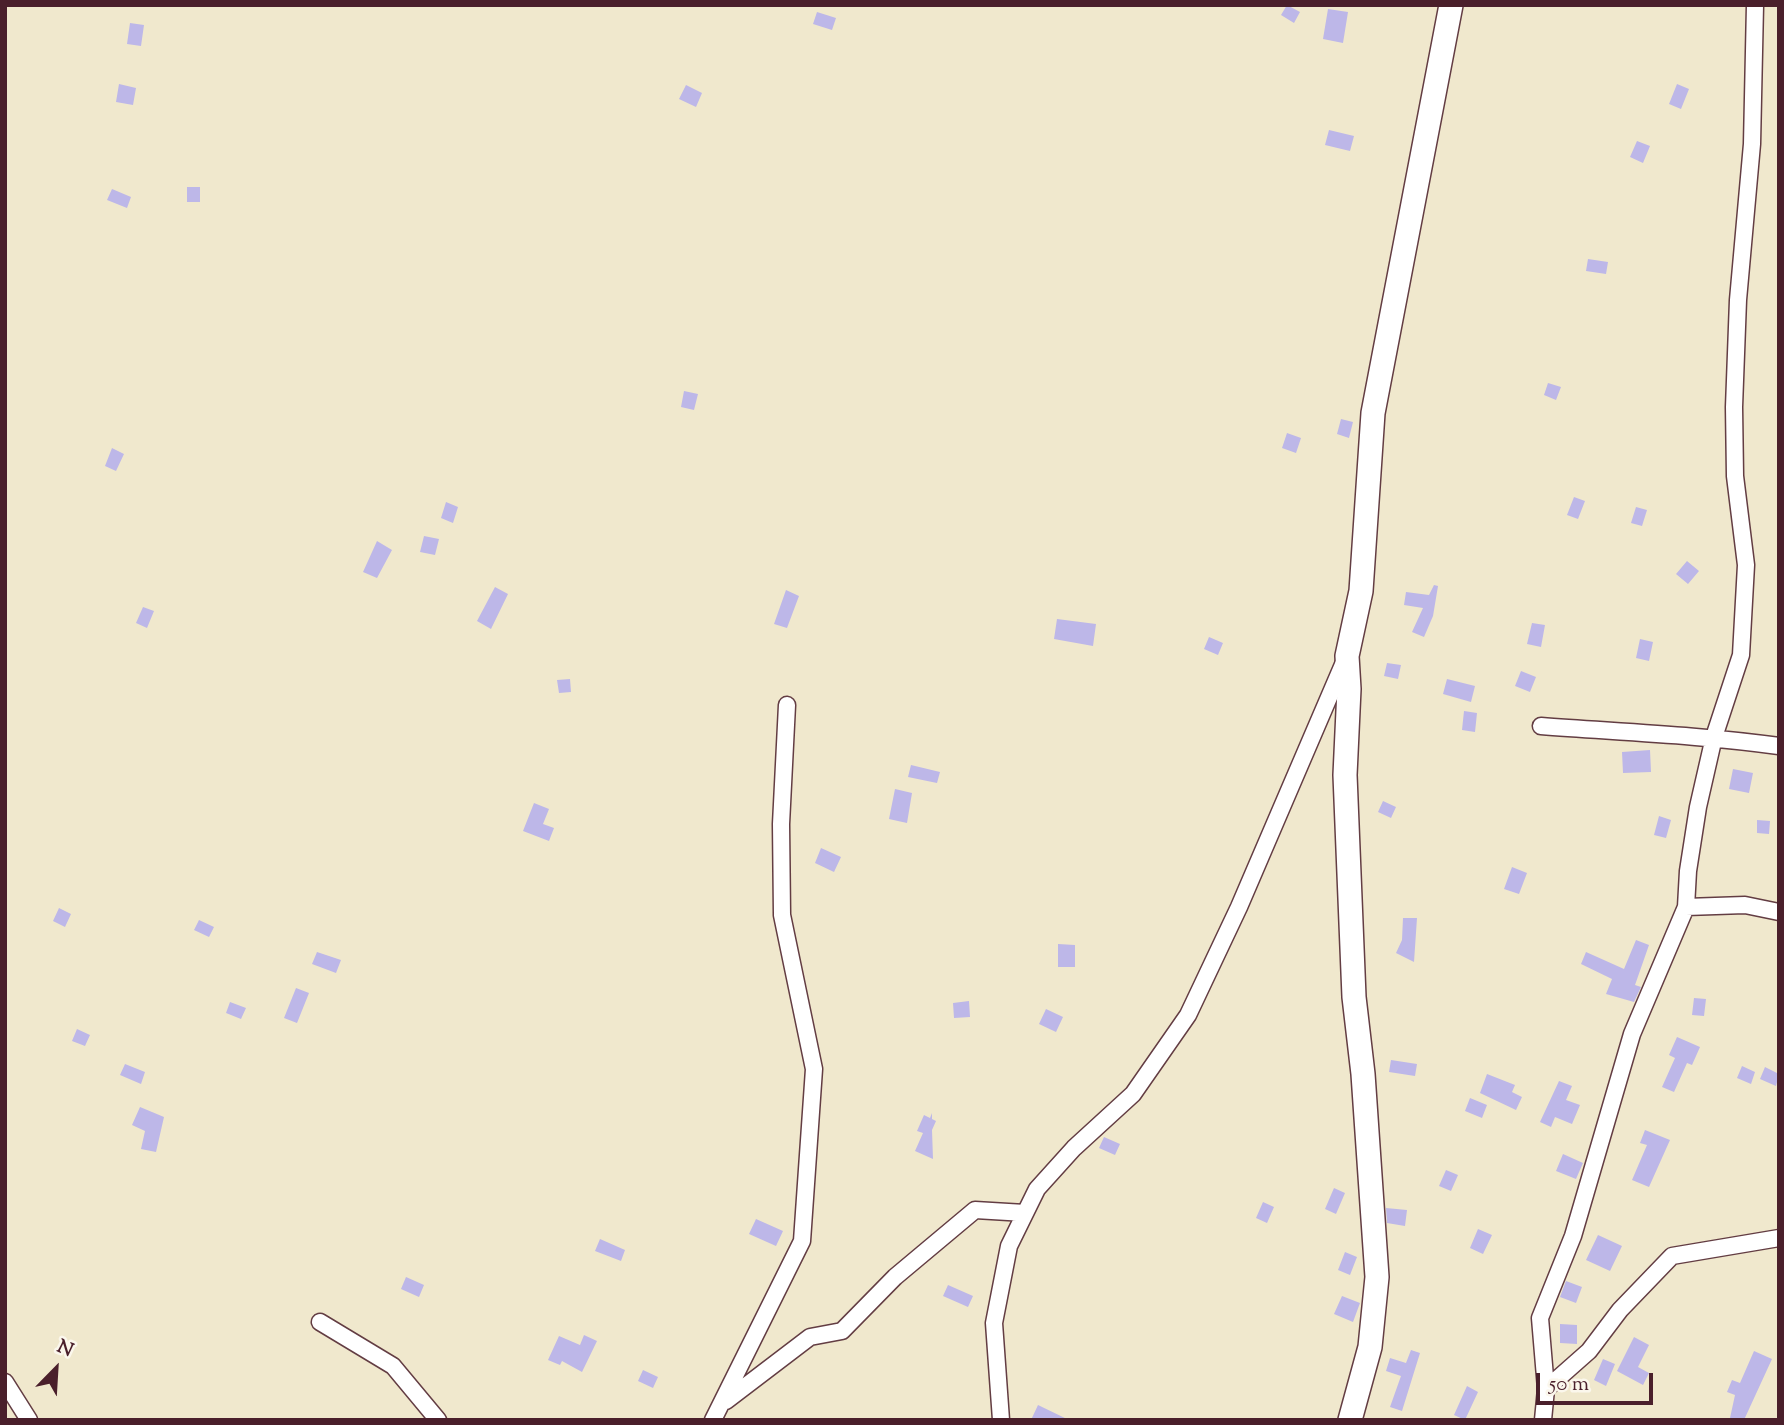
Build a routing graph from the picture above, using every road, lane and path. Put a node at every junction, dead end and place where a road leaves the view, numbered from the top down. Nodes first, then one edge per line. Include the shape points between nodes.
1 (1451, 5) edge
2 (1755, 5) edge
3 (1347, 656) junction
4 (787, 705) dead end
5 (1541, 726) dead end
6 (1714, 737) junction
7 (1779, 746) edge
8 (1686, 907) junction
9 (1779, 912) edge
10 (1025, 1213) junction
11 (1779, 1238) edge
12 (320, 1322) dead end
13 (5, 1382) edge
14 (1546, 1389) junction
15 (724, 1402) junction
16 (29, 1420) edge
17 (438, 1420) edge
18 (713, 1420) edge
19 (1001, 1420) edge
20 (1350, 1420) edge
21 (1543, 1420) edge

1 - 3 street via 1373,413 1361,591
2 - 6 street via 1752,144 1734,407 1735,476 1746,565 1741,655
3 - 10 street via 1188,1014 1133,1094 1074,1148 1037,1189
3 - 20 street via 1345,775 1353,997 1377,1277 1370,1348
4 - 15 street via 782,915 814,1069 802,1241
5 - 6 street
6 - 7 street
6 - 8 street via 1698,807
8 - 9 street via 1745,905
8 - 14 street via 1632,1034 1573,1236 1540,1318
10 - 15 street via 975,1210 895,1277 842,1331 810,1337
10 - 19 street via 1009,1246 994,1324
11 - 14 street via 1672,1256 1620,1310 1589,1351
12 - 17 street via 393,1366
13 - 16 street
14 - 21 street
15 - 18 street

